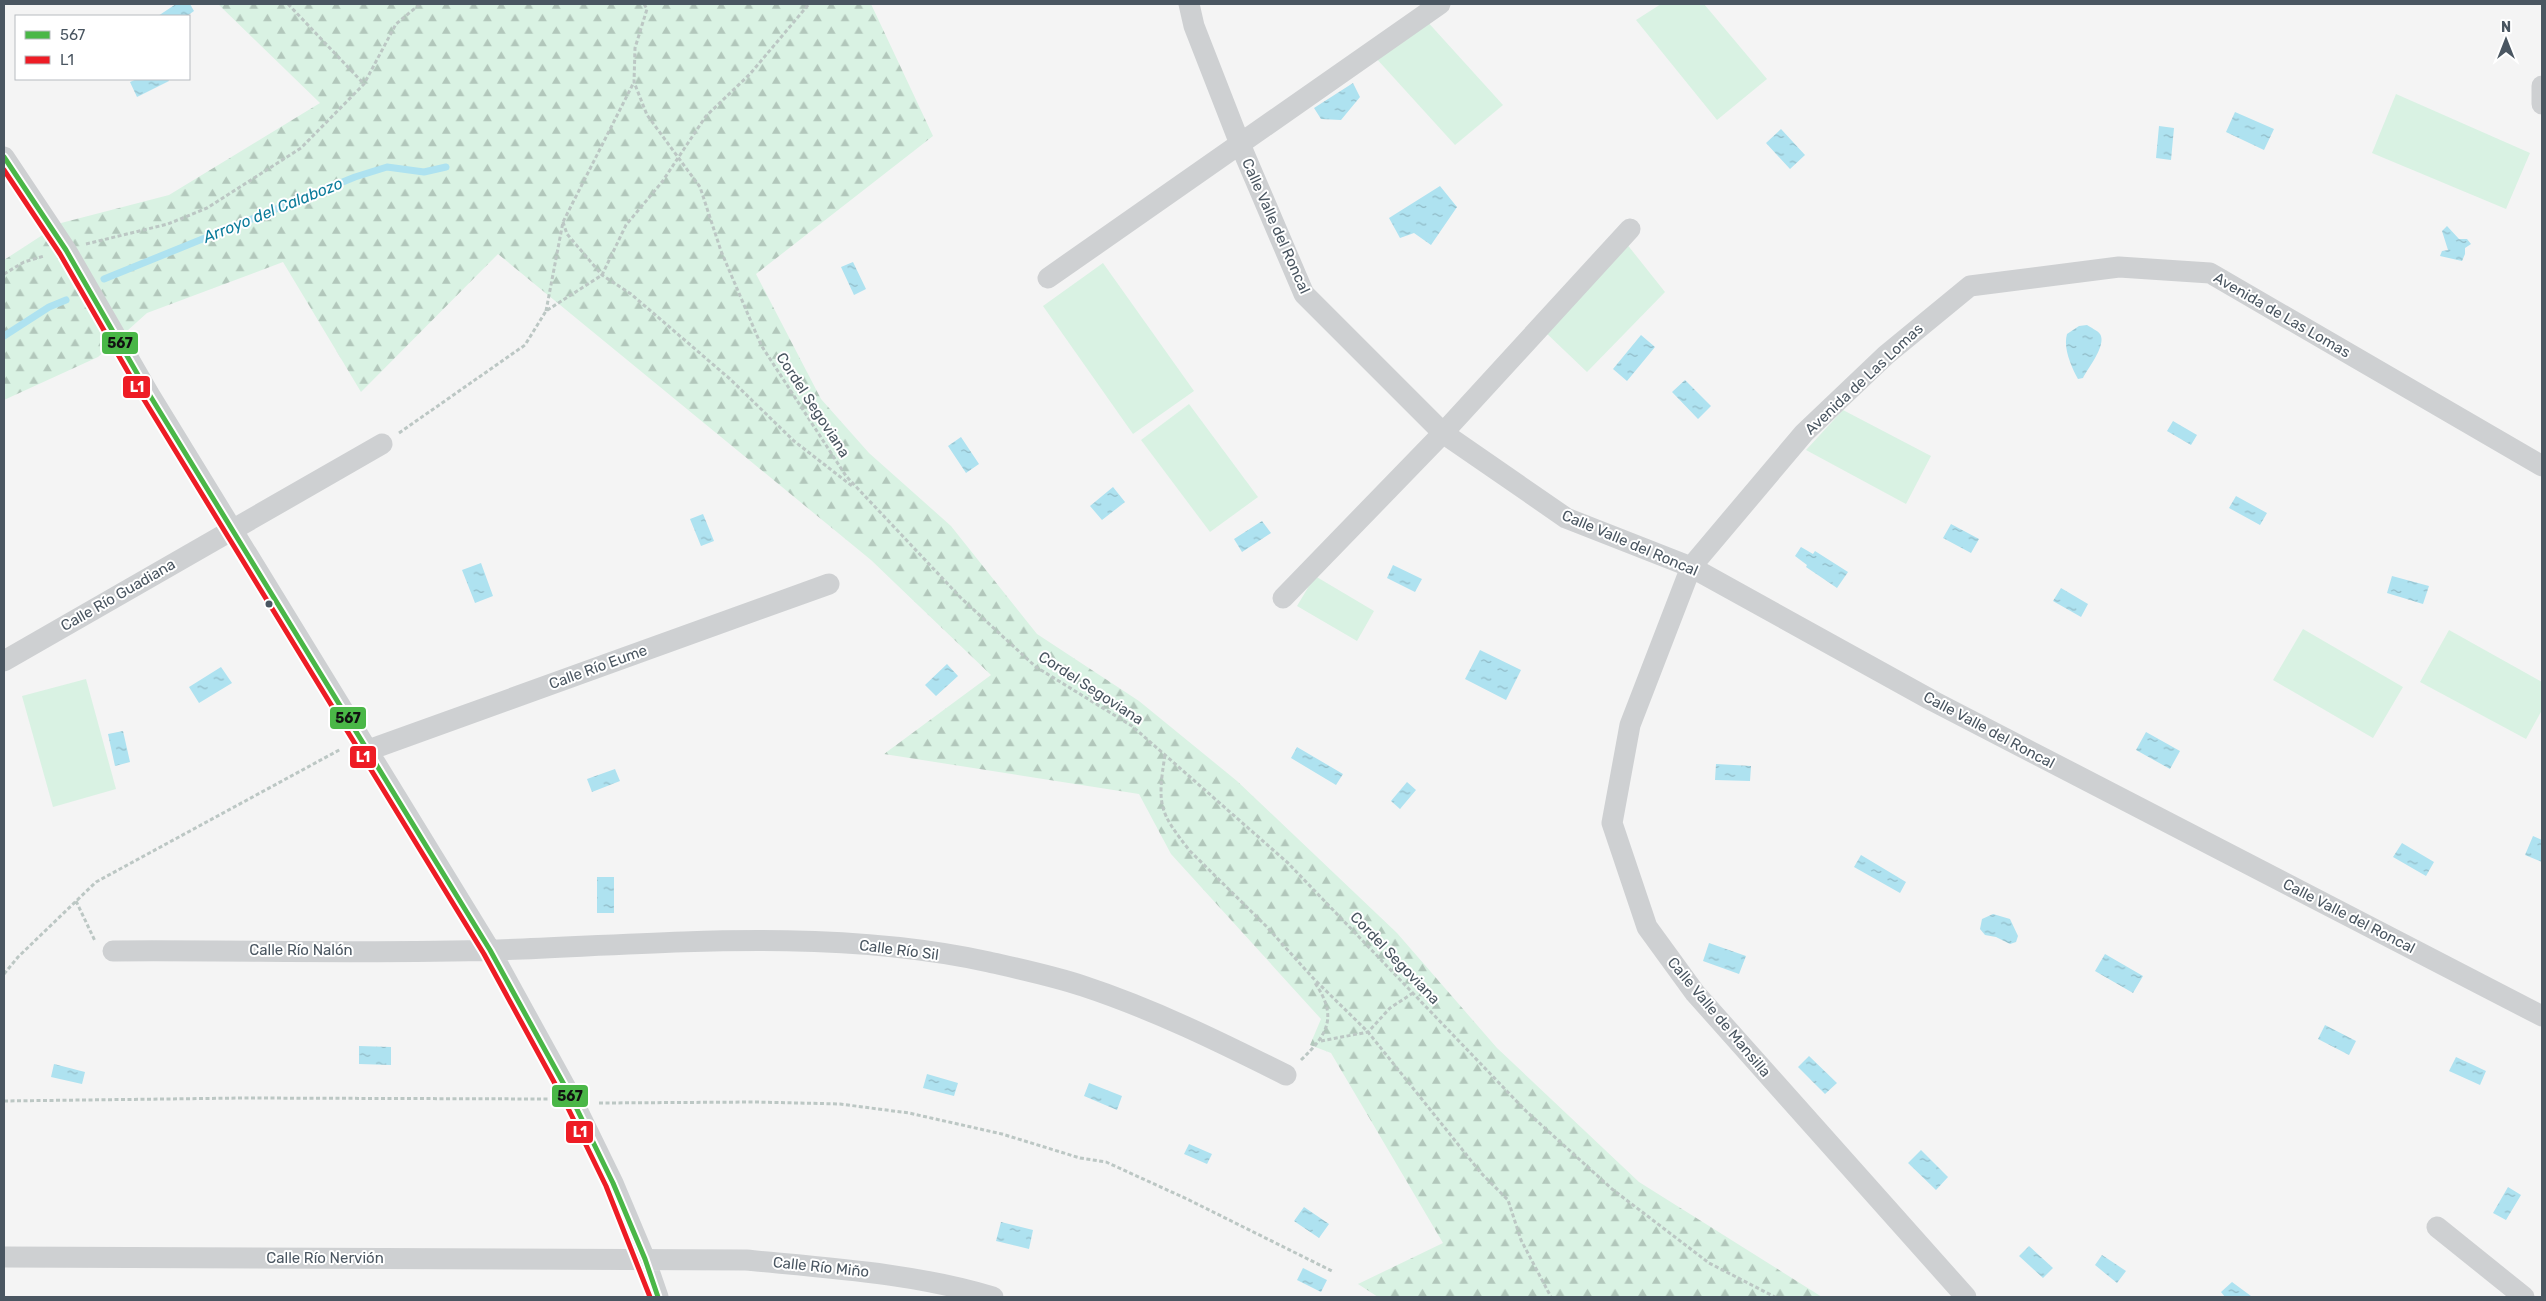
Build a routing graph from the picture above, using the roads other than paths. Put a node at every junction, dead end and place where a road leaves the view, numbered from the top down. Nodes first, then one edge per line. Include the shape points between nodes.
1 (1189, 4) edge
2 (1440, 4) edge
3 (2542, 86) edge
4 (2542, 104) edge
5 (1240, 144) junction
6 (4, 157) edge
7 (1630, 229) dead end
8 (1048, 278) dead end
9 (1443, 433) junction
10 (382, 444) road end
11 (2542, 466) edge
12 (232, 529) junction
13 (1690, 567) junction
14 (829, 584) dead end
15 (1283, 598) dead end
16 (4, 661) edge
17 (363, 745) junction
18 (490, 950) junction
19 (113, 951) road end
20 (2542, 1016) edge
21 (1286, 1075) road end
22 (2437, 1228) dead end
23 (4, 1257) edge
24 (646, 1259) junction
25 (658, 1297) edge
26 (993, 1297) edge
27 (1966, 1297) edge
28 (2524, 1297) edge

1 - 5 street, Calle Valle del Roncal via 1194,26
2 - 5 street, Calle Valle del Roncal
3 - 4 street
5 - 8 street, Calle Valle del Roncal
5 - 9 street, Calle Valle del Roncal via 1304,294
6 - 12 street via 66,250
7 - 9 street
9 - 13 street, Calle Valle del Roncal via 1566,518
9 - 15 street
10 - 12 street, Calle Río Guadiana
11 - 13 street, Avenida de Las Lomas via 2210,273 2119,267 1970,286 1886,355 1804,433
12 - 16 street, Calle Río Guadiana
12 - 17 street
13 - 20 street, Calle Valle del Roncal via 1933,701
13 - 27 street, Calle Valle de Mansilla via 1630,725 1612,823 1647,928 1695,993
14 - 17 street, Calle Río Eume
17 - 18 street
18 - 19 street, Calle Río Nalón
18 - 21 street, Calle Río Sil via 742,942 844,944 988,961 1082,985 1181,1024
18 - 24 street via 572,1100
22 - 28 street
23 - 24 street, Calle Río Nervión
24 - 25 street
24 - 26 street, Calle Río Miño via 746,1260 858,1270 954,1285

